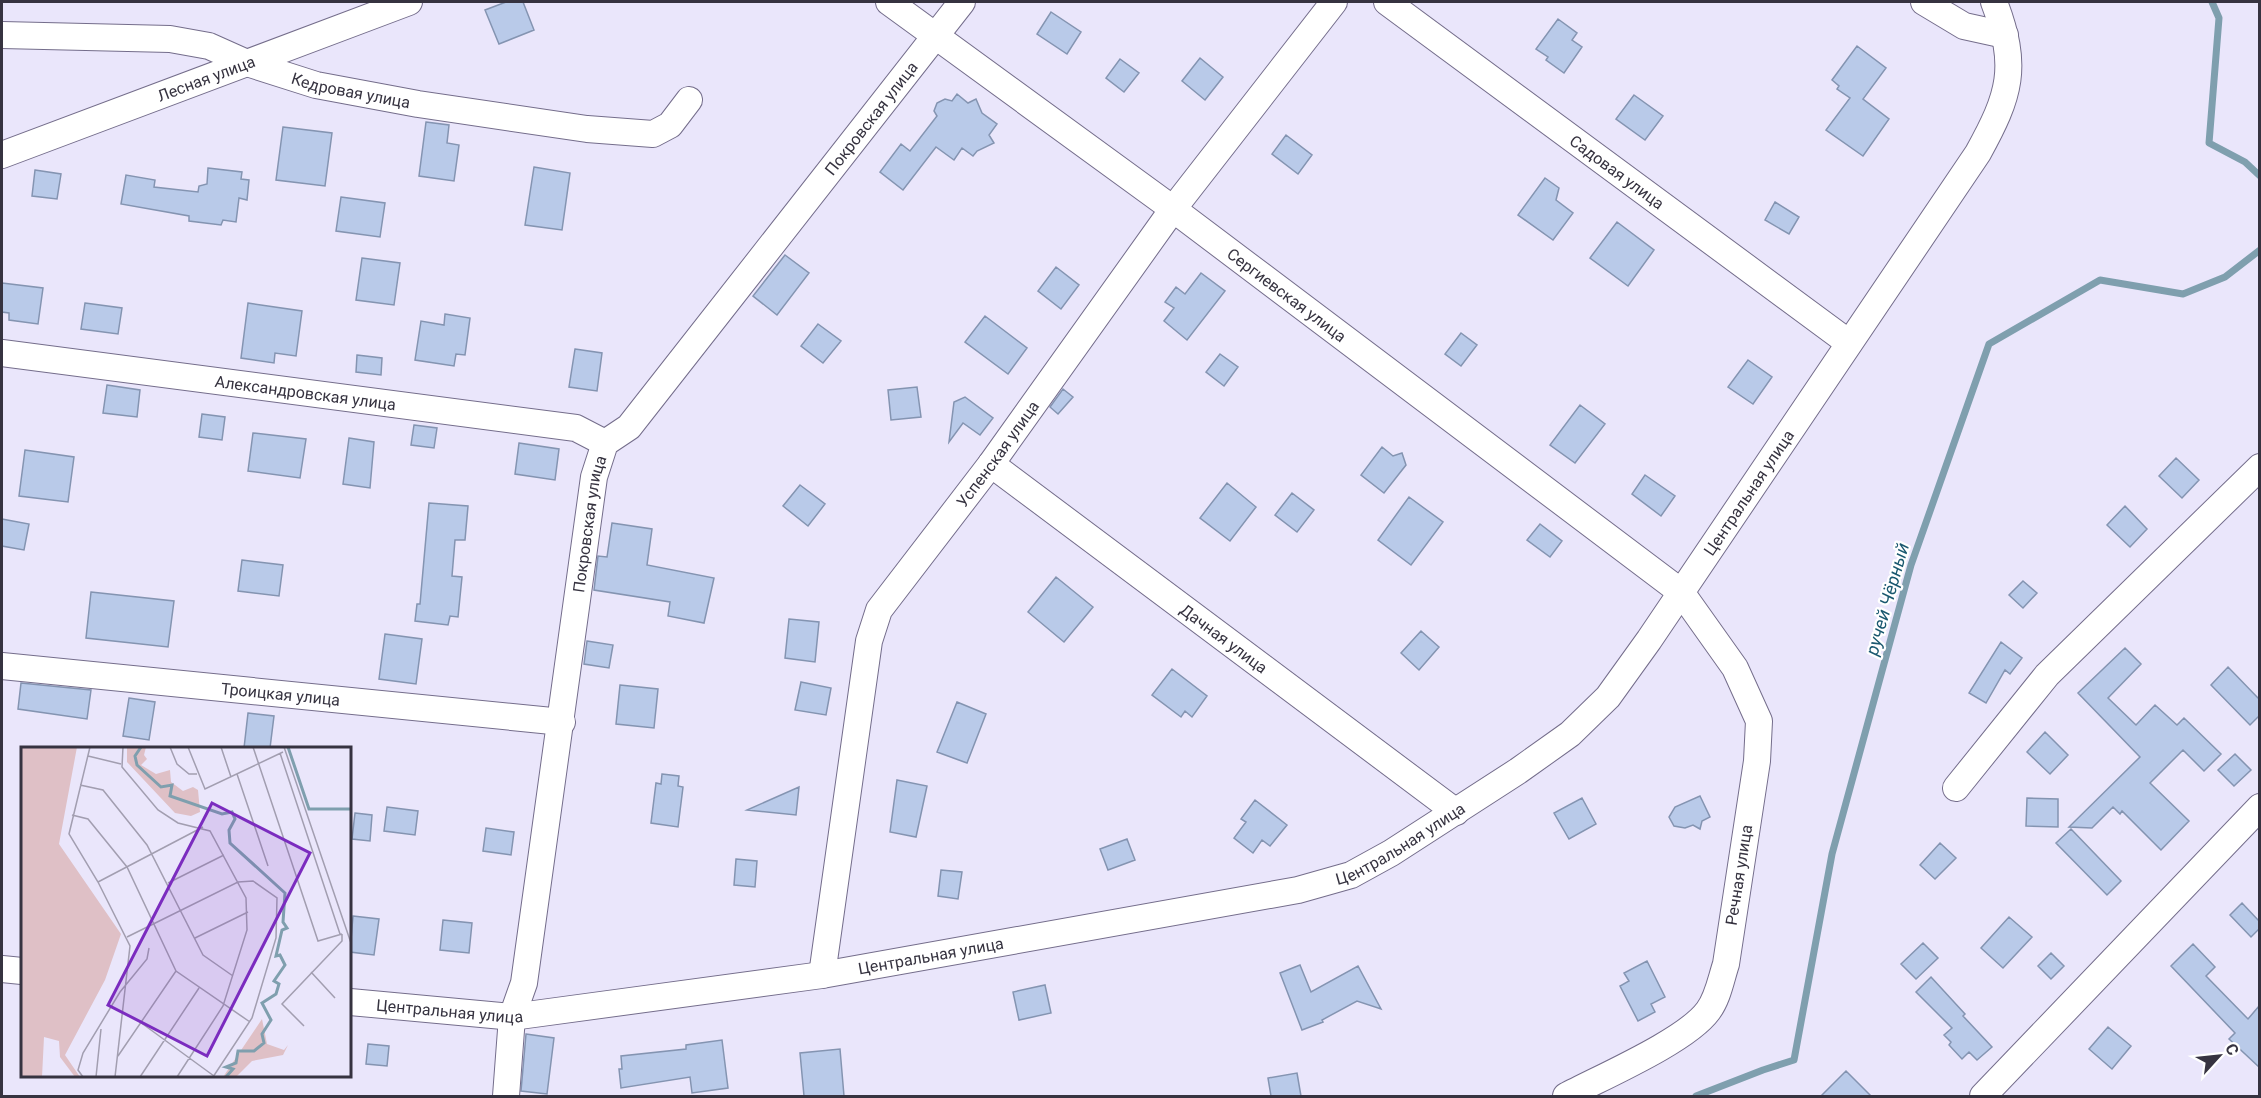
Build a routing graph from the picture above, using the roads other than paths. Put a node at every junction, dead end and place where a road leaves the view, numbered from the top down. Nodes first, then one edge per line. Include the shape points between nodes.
1 (409, 2) edge
2 (889, 2) edge
3 (962, 2) edge
4 (1334, 2) edge
5 (1387, 2) edge
6 (1924, 2) edge
7 (1994, 2) edge
8 (2, 34) edge
9 (2005, 35) junction
10 (937, 36) junction
11 (247, 63) junction
12 (689, 100) dead end
13 (2, 155) edge
14 (1173, 210) junction
15 (1849, 343) junction
16 (2, 353) edge
17 (605, 443) junction
18 (992, 464) junction
19 (2259, 467) edge
20 (1681, 592) junction
21 (2, 666) edge
22 (562, 722) junction
23 (1956, 788) dead end
24 (2259, 807) edge
25 (1456, 812) junction
26 (2, 969) edge
27 (21, 971) edge
28 (822, 975) junction
29 (351, 1002) edge
30 (512, 1017) junction
31 (506, 1096) edge
32 (1566, 1096) edge
33 (1983, 1096) edge

1 - 11 street, Лесная улица
2 - 10 street, Сергиевская улица
3 - 10 street, Покровская улица
4 - 14 street, Успенская улица
5 - 15 street, Садовая улица
6 - 9 street via 1964,26
7 - 9 street, Центральная улица
8 - 11 street, Кедровая улица via 170,39 209,46
9 - 15 street, Центральная улица via 2010,71 2000,113 1978,153
10 - 14 street, Сергиевская улица
10 - 17 street, Покровская улица via 629,427
11 - 12 street, Кедровая улица via 316,85 587,129 653,134 670,126
11 - 13 street, Лесная улица
14 - 18 street, Успенская улица
14 - 20 street, Сергиевская улица
15 - 20 street, Центральная улица
16 - 17 street, Александровская улица via 576,428
17 - 22 street, Покровская улица via 594,477
18 - 25 street, Дачная улица
18 - 28 street, Успенская улица via 879,610 868,640
19 - 23 street via 2047,675
20 - 25 street, Центральная улица via 1608,697 1570,734
20 - 32 street, Речная улица via 1735,668 1759,721 1757,761 1726,964 1709,1011 1694,1025
21 - 22 street, Троицкая улица
22 - 30 street, Покровская улица via 524,983
24 - 33 street
25 - 28 street, Центральная улица via 1351,874 1298,890
26 - 27 street
28 - 30 street, Центральная улица
29 - 30 street, Центральная улица
30 - 31 street, Покровская улица

